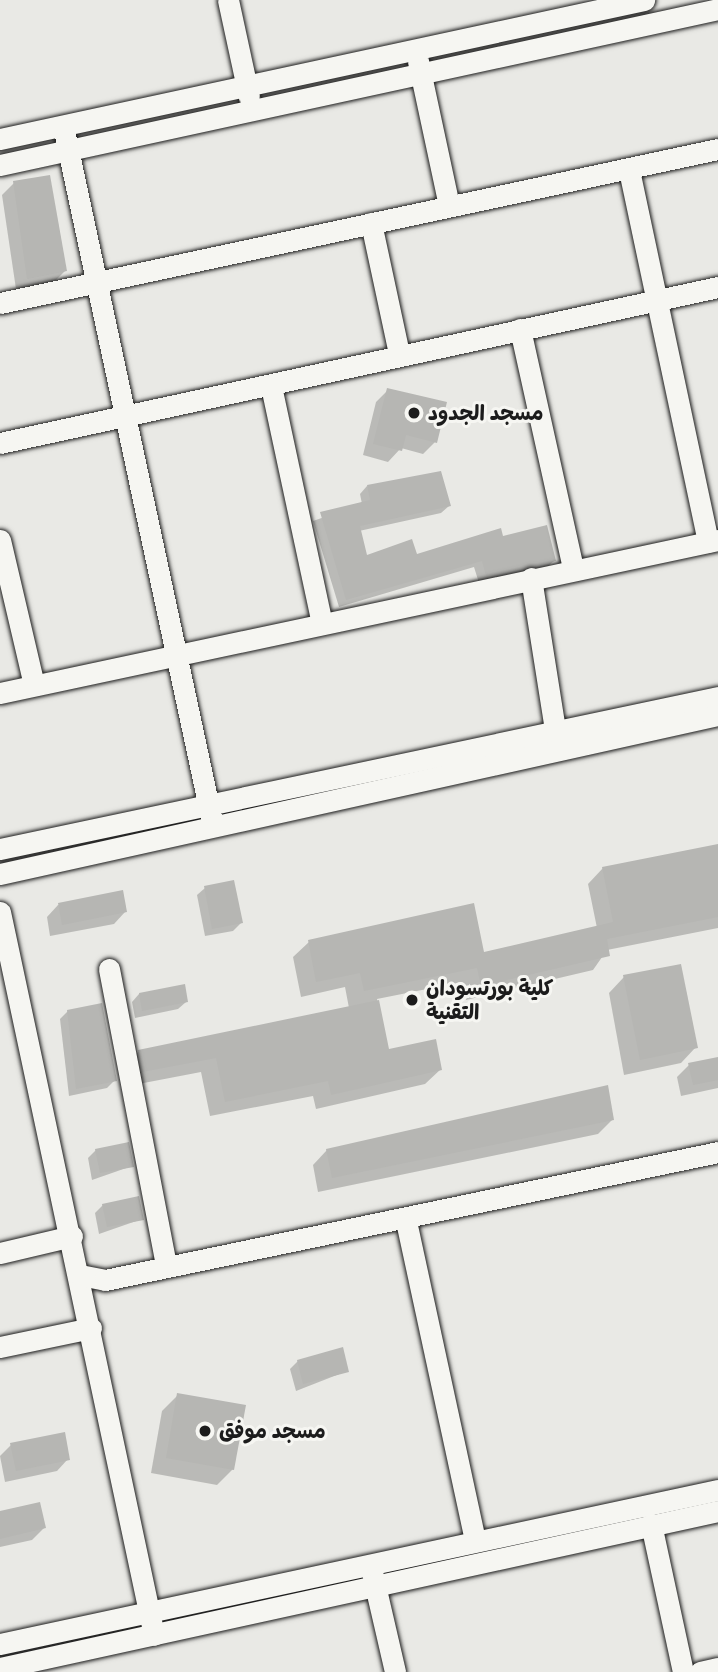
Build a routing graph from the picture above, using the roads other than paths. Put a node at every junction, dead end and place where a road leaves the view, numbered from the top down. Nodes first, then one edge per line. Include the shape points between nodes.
1 (228, 0) edge
2 (645, 0) edge
3 (562, 9) edge
4 (718, 9) edge
5 (566, 41) junction
6 (415, 48) junction
7 (420, 72) junction
8 (247, 84) junction
9 (252, 109) junction
10 (63, 125) junction
11 (0, 139) edge
12 (718, 149) edge
13 (68, 150) junction
14 (0, 164) edge
15 (629, 170) junction
16 (449, 206) junction
17 (371, 223) junction
18 (94, 284) junction
19 (718, 287) edge
20 (656, 301) junction
21 (0, 303) edge
22 (520, 329) junction
23 (399, 354) junction
24 (271, 386) junction
25 (125, 417) junction
26 (0, 443) edge
27 (713, 541) edge
28 (1, 550) edge
29 (573, 568) junction
30 (531, 578) junction
31 (322, 624) junction
32 (177, 657) junction
33 (34, 685) junction
34 (0, 693) edge
35 (718, 697) edge
36 (718, 715) edge
37 (555, 730) junction
38 (211, 815) junction
39 (0, 849) edge
40 (0, 874) edge
41 (0, 912) edge
42 (5, 967) edge
43 (109, 969) dead end
44 (718, 1152) edge
45 (406, 1221) junction
46 (72, 1236) junction
47 (0, 1253) edge
48 (166, 1265) junction
49 (80, 1275) junction
50 (91, 1328) junction
51 (0, 1347) edge
52 (718, 1490) edge
53 (718, 1511) edge
54 (651, 1524) junction
55 (475, 1539) junction
56 (372, 1573) junction
57 (153, 1624) junction
58 (0, 1644) edge
59 (69, 1663) edge
60 (0, 1668) edge
61 (718, 1668) edge
62 (395, 1672) edge
63 (683, 1672) edge
64 (700, 1672) edge

1 - 8 street
2 - 3 street
3 - 5 street
3 - 6 street
4 - 5 street
5 - 7 street
6 - 7 street
6 - 8 street
7 - 9 street
7 - 16 street
8 - 9 street
8 - 10 street
9 - 13 street
10 - 11 street
10 - 13 street
12 - 15 street
13 - 14 street
13 - 18 street
15 - 16 street
15 - 20 street
16 - 17 street
17 - 18 street
17 - 23 street
18 - 21 street
18 - 25 street
19 - 20 street
20 - 22 street
20 - 27 street
22 - 23 street
22 - 29 street
23 - 24 street
24 - 25 street
24 - 31 street
25 - 26 street
25 - 32 street
27 - 29 street
28 - 33 street
29 - 30 street
30 - 31 street
30 - 37 street
31 - 32 street
32 - 33 street
32 - 38 street
33 - 34 street
35 - 37 street
36 - 38 street
37 - 38 street
38 - 39 street
38 - 40 street
41 - 42 street
42 - 46 street
43 - 48 street
44 - 45 street
45 - 48 street
45 - 55 street
46 - 47 street
46 - 49 street
48 - 49 street via 105,1280
49 - 50 street
50 - 51 street
50 - 57 street
52 - 55 street
53 - 54 street
54 - 56 street
54 - 63 street
55 - 56 street
56 - 57 street
56 - 62 street
57 - 58 street
57 - 59 street
59 - 60 street
61 - 64 street

